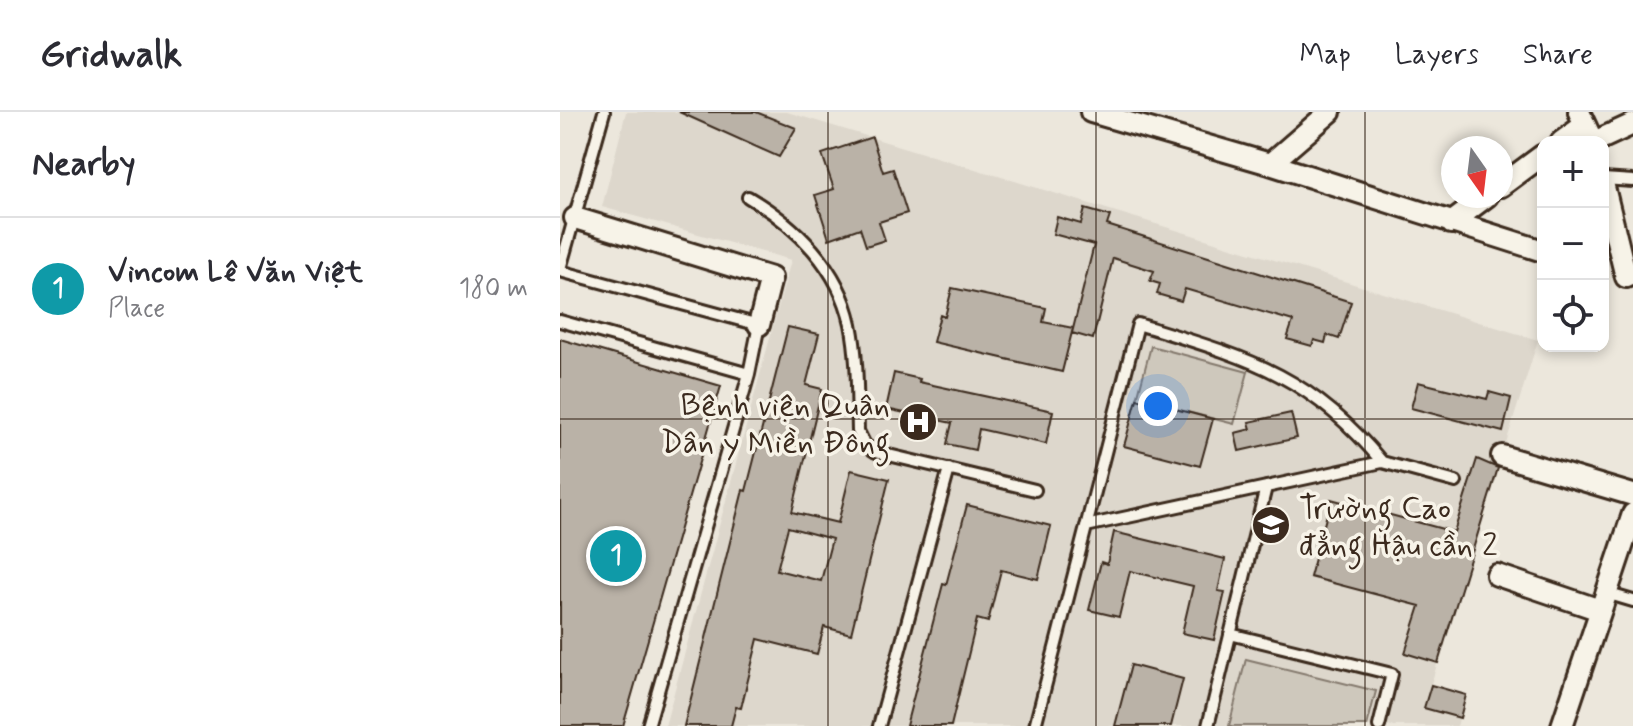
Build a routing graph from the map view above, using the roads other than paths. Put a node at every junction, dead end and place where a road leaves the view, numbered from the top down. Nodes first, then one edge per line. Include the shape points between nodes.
1 (604, 112) edge
2 (1091, 112) edge
3 (1330, 112) edge
4 (1633, 124) edge
5 (1587, 130) edge
6 (1537, 159) edge
7 (1270, 164) junction
8 (1513, 177) edge
9 (1609, 181) edge
10 (1633, 181) edge
11 (748, 197) dead end
12 (1609, 203) edge
13 (1471, 208) edge
14 (575, 218) junction
15 (1451, 223) junction
16 (1537, 249) edge
17 (560, 270) edge
18 (1609, 272) edge
19 (1630, 278) edge
20 (560, 321) edge
21 (759, 325) junction
22 (749, 374) junction
23 (1502, 456) dead end
24 (1382, 462) junction
25 (949, 469) junction
26 (1456, 482) dead end
27 (1266, 487) junction
28 (1035, 490) dead end
29 (1633, 495) edge
30 (1633, 514) edge
31 (1086, 526) junction
32 (1497, 575) dead end
33 (1603, 601) junction
34 (1633, 601) edge
35 (1230, 634) junction
36 (648, 726) edge
37 (879, 726) edge
38 (1035, 726) edge
39 (1208, 726) edge
40 (1379, 726) edge
41 (1562, 726) edge

1 - 14 lane
2 - 7 street
3 - 7 street
4 - 5 street
6 - 8 street
7 - 15 street
9 - 10 lane
11 - 25 lane via 802,236 840,292 852,327 858,431 865,445
12 - 19 street
13 - 15 street
14 - 17 lane
14 - 21 street via 771,278
15 - 16 street
17 - 21 lane
18 - 19 street
20 - 22 lane
21 - 22 lane
22 - 36 lane
23 - 29 street
24 - 26 lane
24 - 27 lane
24 - 31 lane via 1346,421 1282,375 1138,324
25 - 28 lane
25 - 37 lane
27 - 31 lane
27 - 35 lane
30 - 33 street
31 - 38 lane
32 - 33 street
33 - 34 lane
33 - 41 street
35 - 39 lane
35 - 40 lane via 1392,674

